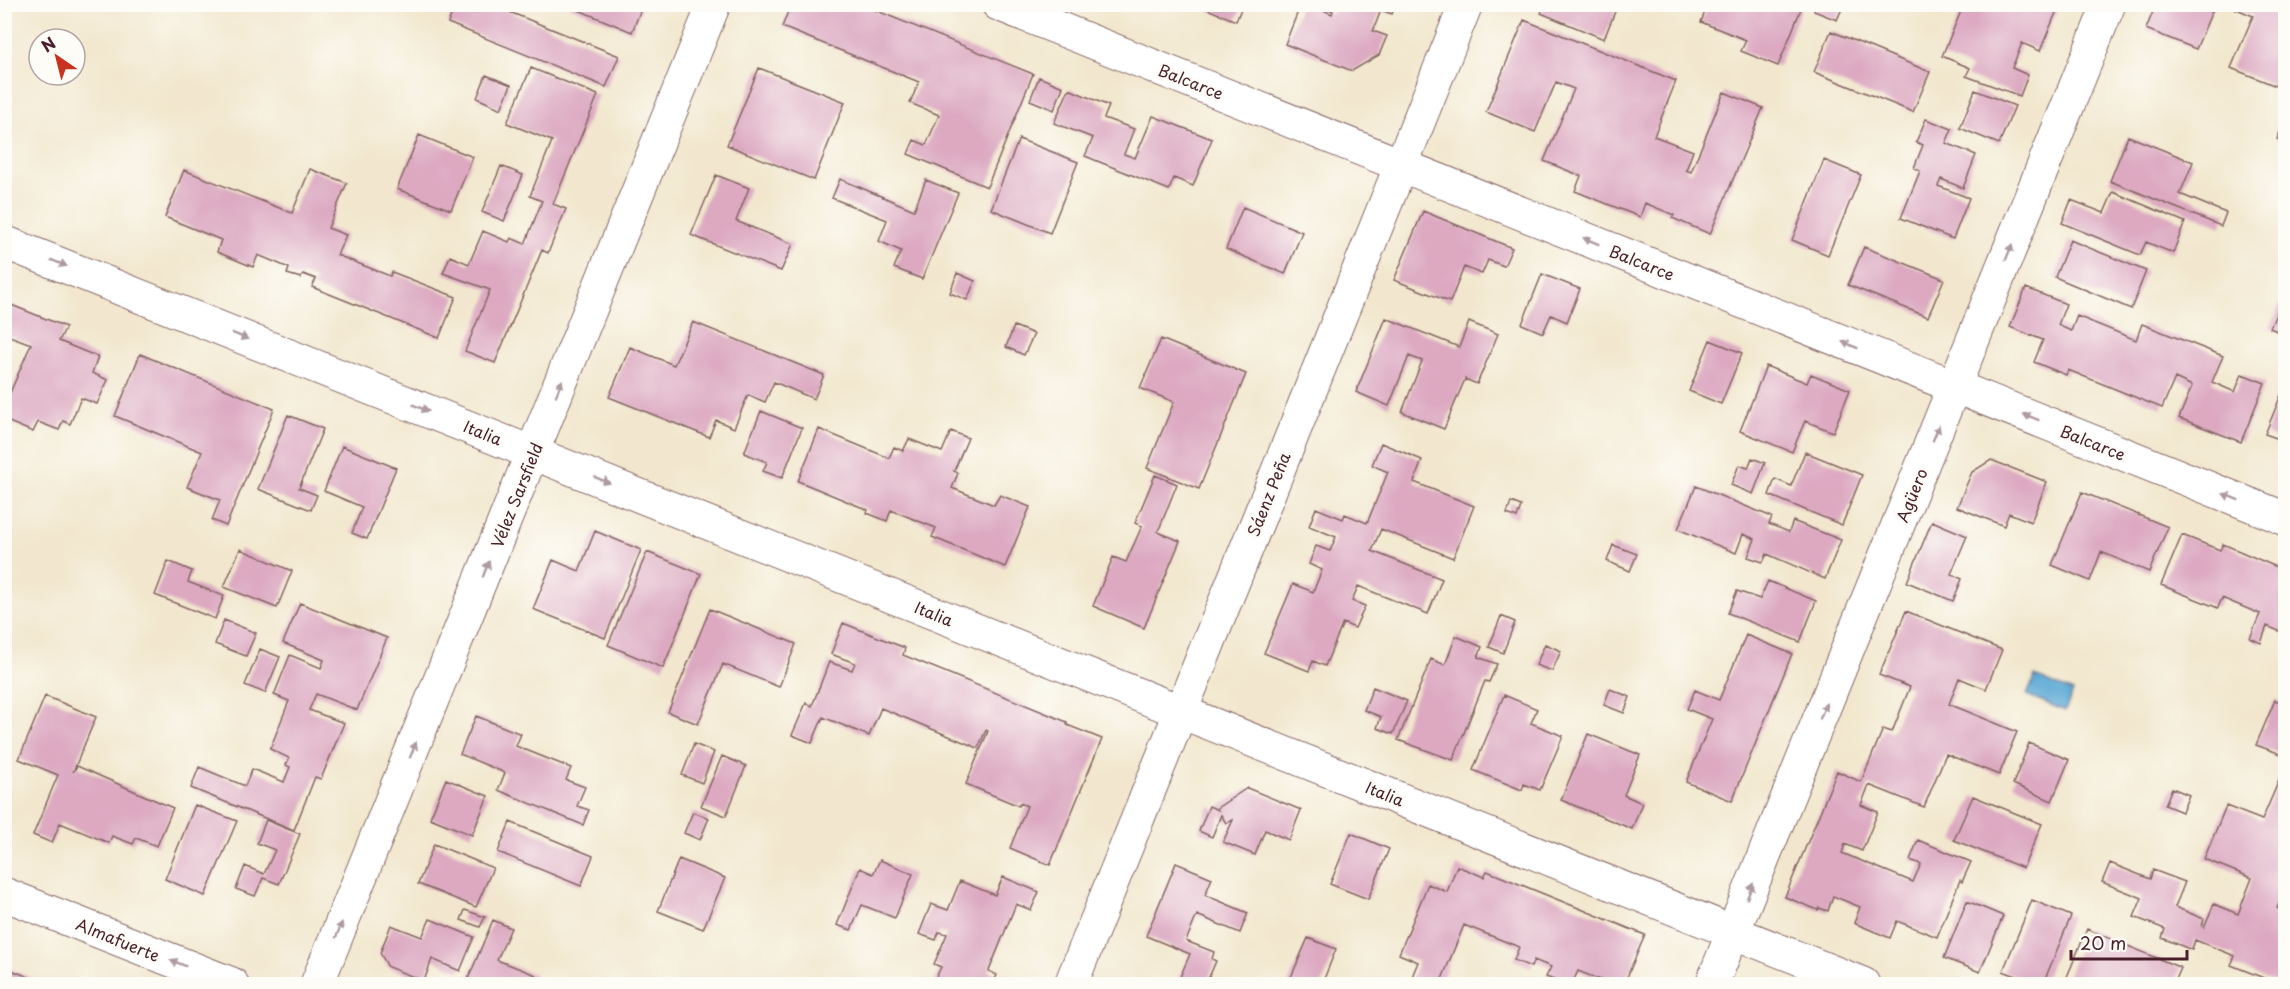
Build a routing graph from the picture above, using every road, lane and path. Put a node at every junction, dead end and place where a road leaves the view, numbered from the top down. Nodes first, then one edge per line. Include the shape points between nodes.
1 (714, 4) edge
2 (998, 4) edge
3 (1466, 4) edge
4 (2109, 4) edge
5 (1401, 165) junction
6 (4, 242) edge
7 (1954, 387) junction
8 (533, 452) junction
9 (2286, 519) edge
10 (1180, 711) junction
11 (4, 894) edge
12 (1733, 933) junction
13 (232, 984) edge
14 (317, 984) edge
15 (1071, 984) edge
16 (1712, 984) edge
17 (1863, 984) edge

8 -> 1 street, Vélez Sarsfield
2 - 5 street, Balcarce
3 - 5 street, Sáenz Peña
7 -> 4 street, Agüero
7 -> 5 street, Balcarce
5 - 10 street, Sáenz Peña
6 -> 8 street, Italia
9 -> 7 street, Balcarce
12 -> 7 street, Agüero
8 -> 10 street, Italia
14 -> 8 street, Vélez Sarsfield
10 - 12 street, Italia
10 - 15 street, Sáenz Peña
13 -> 11 street, Almafuerte
12 - 16 street, Agüero
12 - 17 street, Italia

